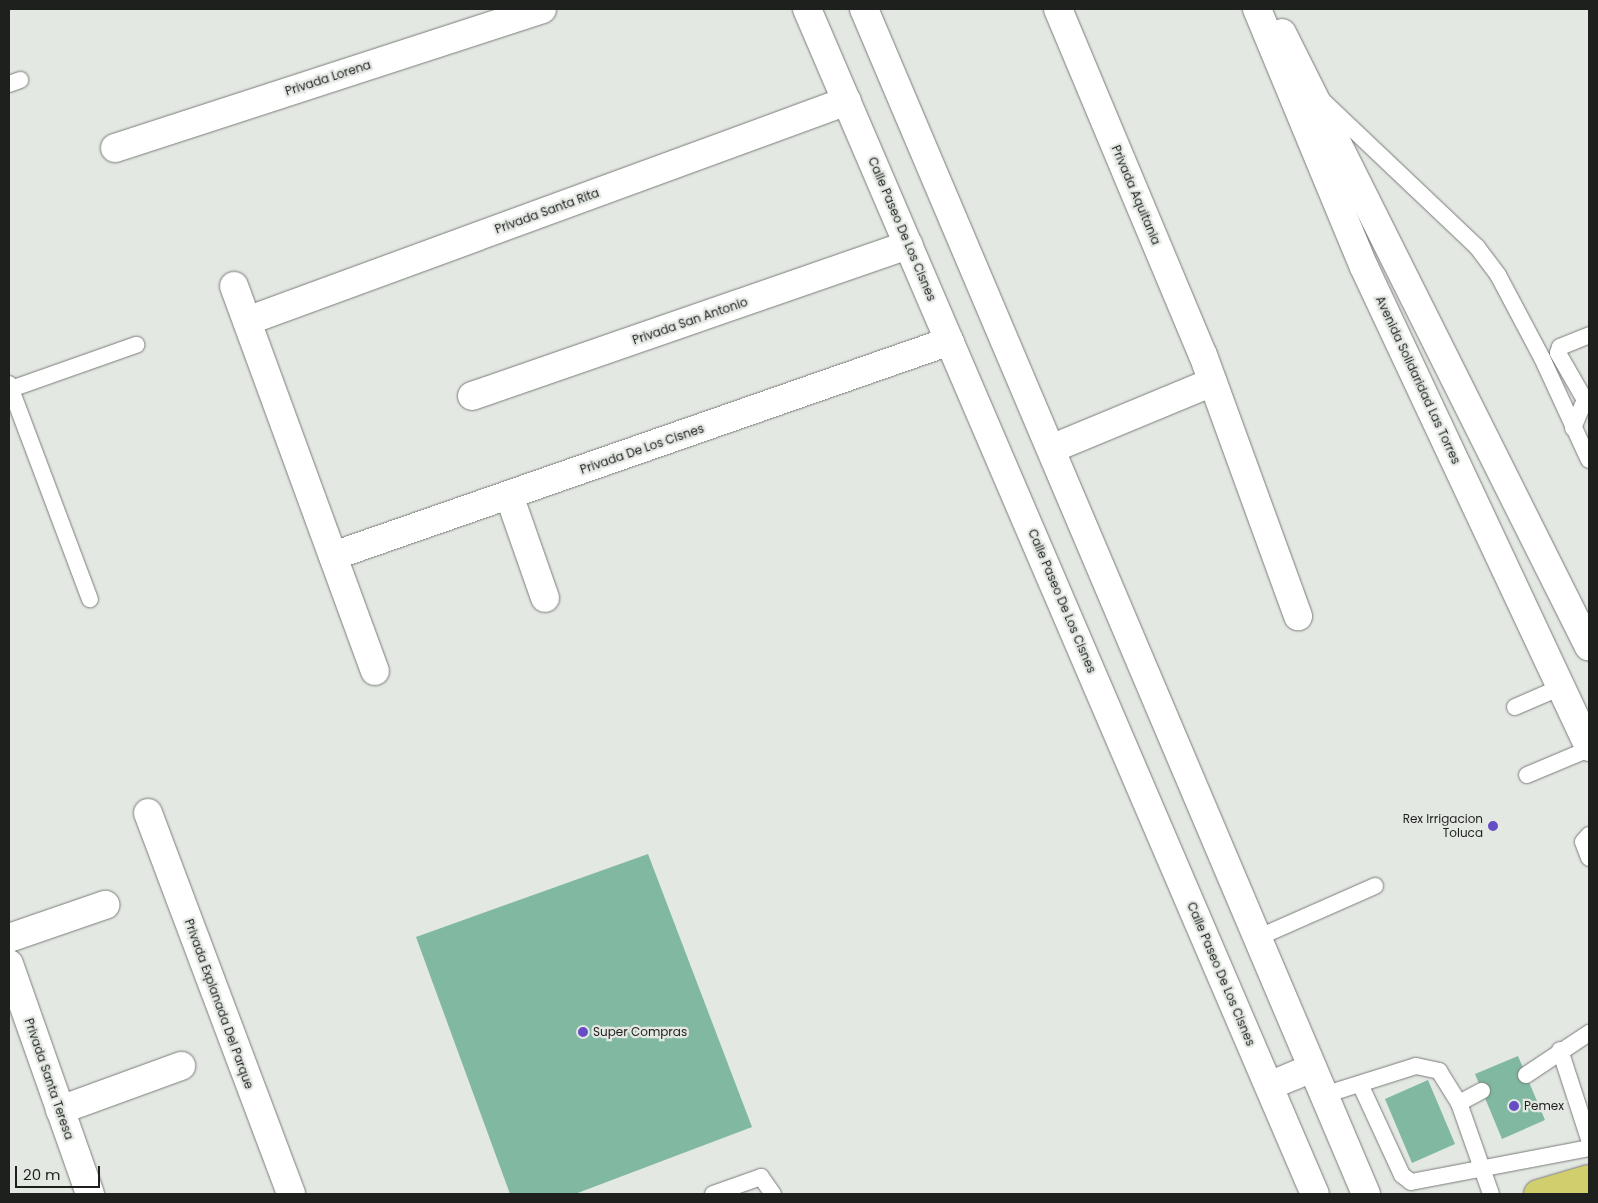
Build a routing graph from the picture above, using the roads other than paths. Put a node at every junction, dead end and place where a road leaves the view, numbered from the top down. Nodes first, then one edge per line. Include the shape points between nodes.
1 (542, 9) edge
2 (807, 9) edge
3 (864, 9) edge
4 (1058, 9) edge
5 (1257, 9) edge
6 (1267, 9) edge
7 (1317, 95) junction
8 (847, 101) junction
9 (115, 148) dead end
10 (909, 245) junction
11 (234, 286) dead end
12 (247, 321) junction
13 (1589, 335) edge
14 (950, 341) junction
15 (136, 345) dead end
16 (1213, 382) junction
17 (10, 387) edge
18 (472, 396) dead end
19 (1574, 428) junction
20 (1050, 449) junction
21 (1589, 460) edge
22 (509, 495) junction
23 (333, 556) junction
24 (545, 598) dead end
25 (90, 599) dead end
26 (1298, 616) dead end
27 (1589, 647) edge
28 (375, 671) dead end
29 (1561, 686) junction
30 (1515, 706) dead end
31 (1589, 748) edge
32 (1528, 775) dead end
33 (148, 813) dead end
34 (1589, 835) edge
35 (1589, 858) edge
36 (1375, 886) dead end
37 (105, 905) dead end
38 (9, 938) edge
39 (1257, 938) junction
40 (9, 964) edge
41 (1589, 1033) edge
42 (1560, 1050) junction
43 (182, 1066) dead end
44 (1312, 1068) junction
45 (1526, 1075) dead end
46 (1360, 1084) junction
47 (1269, 1086) junction
48 (1482, 1091) dead end
49 (1324, 1095) junction
50 (1459, 1103) junction
51 (60, 1110) junction
52 (1589, 1139) edge
53 (1589, 1148) edge
54 (1482, 1171) junction
55 (1589, 1179) edge
56 (90, 1194) edge
57 (291, 1194) edge
58 (713, 1194) edge
59 (773, 1194) edge
60 (1316, 1194) edge
61 (1366, 1194) edge
62 (1491, 1194) edge
63 (1538, 1194) edge

1 - 9 street, Privada Lorena
2 - 8 street, Calle Paseo De Los Cisnes
3 - 20 street
4 - 16 street, Privada Aquitania
5 - 29 street, Avenida Solidaridad Las Torres via 1364,267
6 - 7 street
7 - 19 lane via 1409,177 1477,247 1498,275
7 - 27 street
8 - 10 street, Calle Paseo De Los Cisnes
8 - 12 street, Privada Santa Rita
10 - 14 street, Calle Paseo De Los Cisnes
10 - 18 street, Privada San Antonio
11 - 12 street
12 - 23 street
13 - 19 lane via 1560,347 1558,353 1585,400
14 - 22 street, Privada De Los Cisnes
14 - 47 street, Calle Paseo De Los Cisnes
15 - 17 lane
16 - 20 street
16 - 26 street, Privada Aquitania
17 - 25 lane
19 - 21 lane
20 - 39 street
22 - 23 street, Privada De Los Cisnes
22 - 24 street
23 - 28 street
29 - 30 lane
29 - 31 street, Avenida Solidaridad Las Torres
31 - 32 lane
33 - 57 street, Privada Explanada Del Parque
34 - 35 lane via 1583,842
36 - 39 lane
37 - 38 street
39 - 44 street
40 - 51 street, Privada Santa Teresa
41 - 42 lane
42 - 45 lane
42 - 52 lane
43 - 51 street
44 - 47 street
44 - 49 street
46 - 49 lane
46 - 50 lane via 1416,1066 1432,1067
46 - 54 lane via 1402,1175 1411,1182
47 - 60 street, Calle Paseo De Los Cisnes
48 - 50 lane
49 - 61 street
50 - 54 lane
51 - 56 street, Privada Santa Teresa
53 - 54 lane
54 - 62 lane
55 - 63 main road
58 - 59 lane via 761,1177

